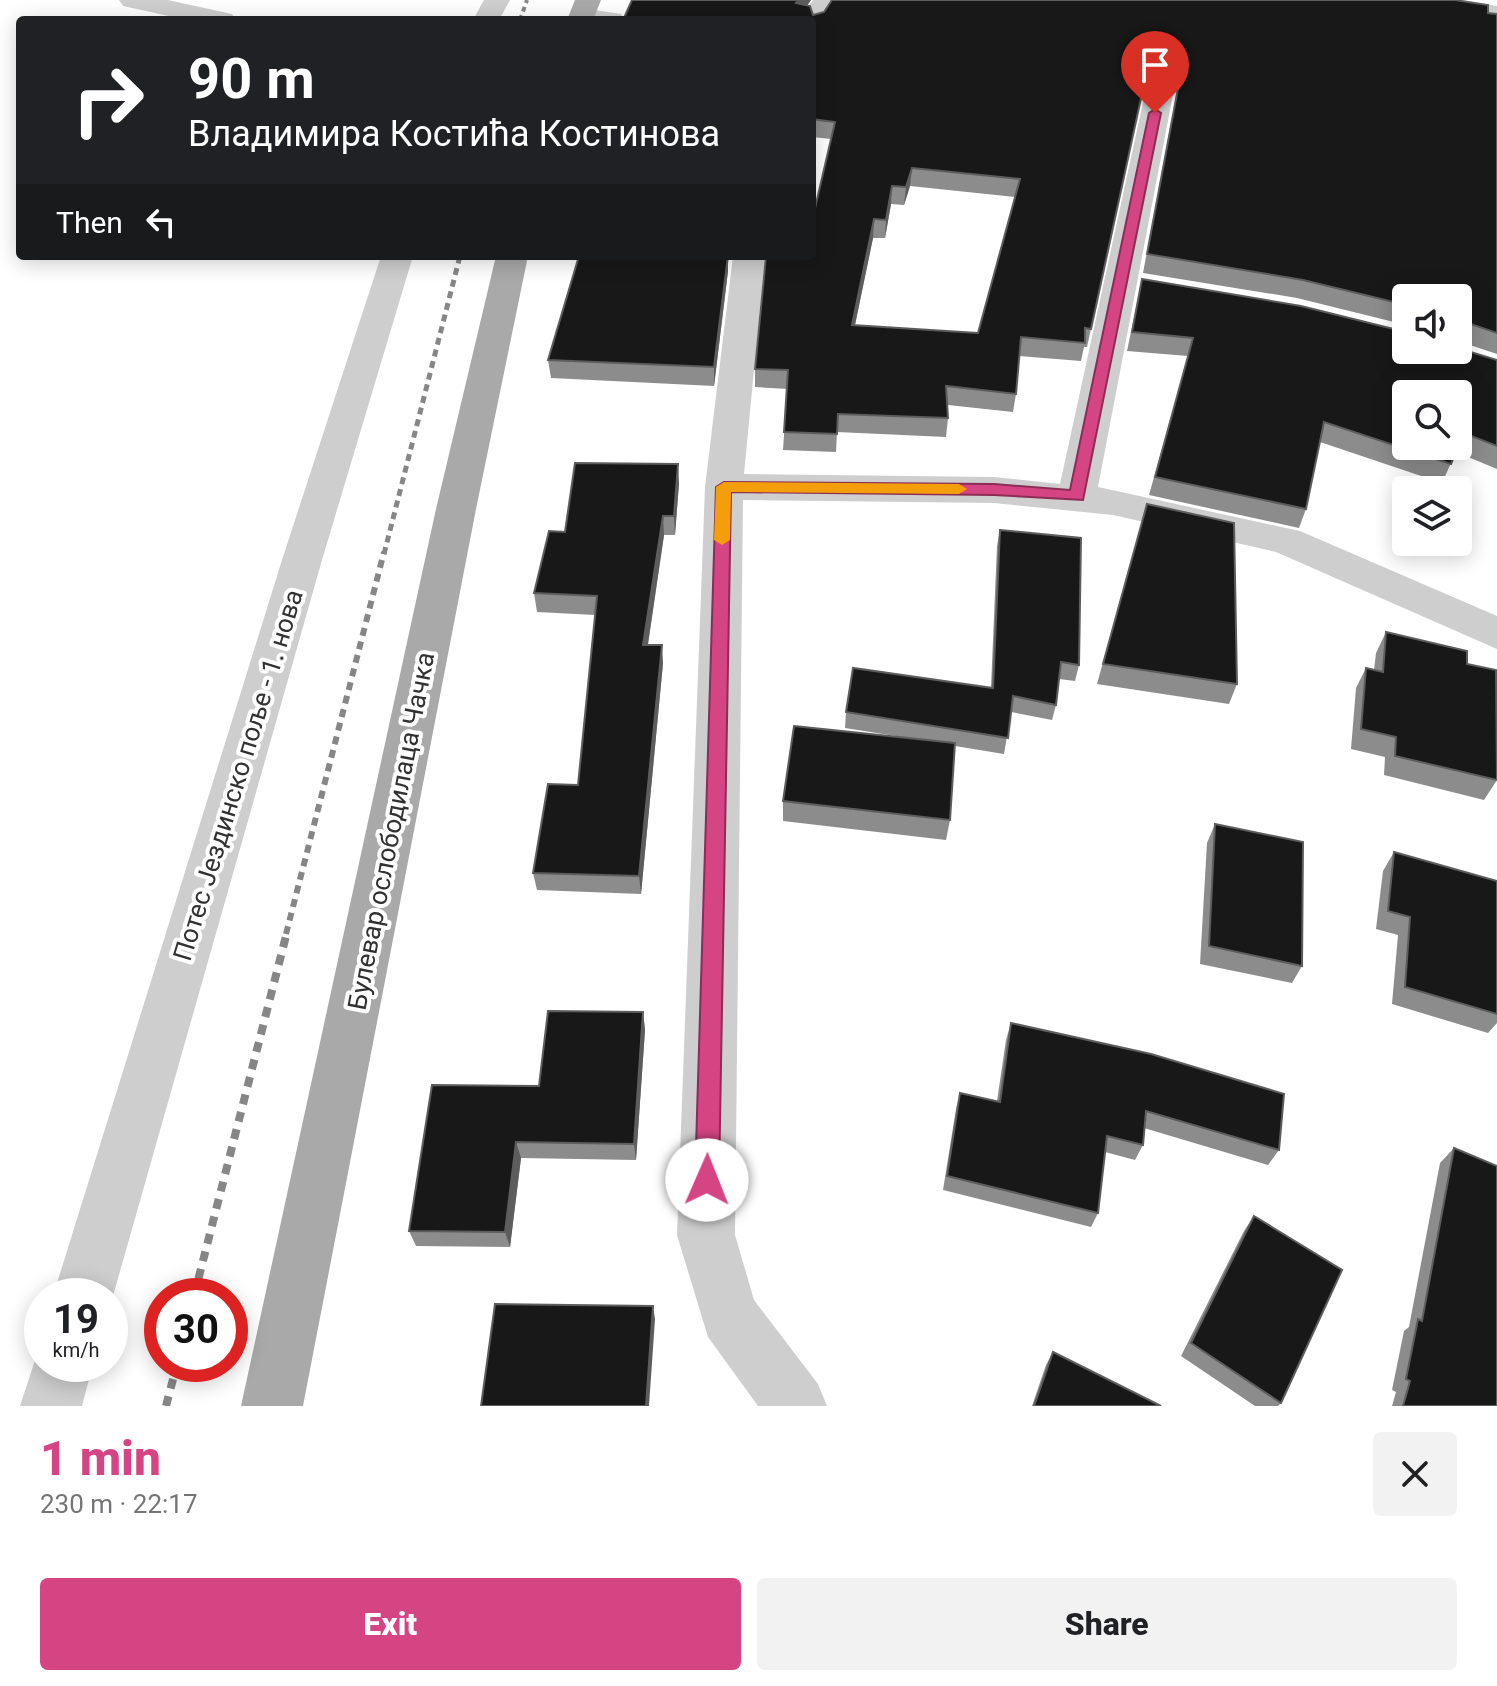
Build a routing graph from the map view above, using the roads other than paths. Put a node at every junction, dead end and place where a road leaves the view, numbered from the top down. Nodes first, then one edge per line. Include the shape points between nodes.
1 (132, 0) edge
2 (1414, 0) edge
3 (1497, 14) edge
4 (205, 16) edge
5 (1161, 84) edge
6 (396, 260) edge
7 (511, 260) edge
8 (749, 260) edge
9 (724, 487) junction
10 (1077, 496) junction
11 (1497, 633) edge
12 (88, 1278) edge
13 (58, 1382) edge
14 (51, 1406) edge
15 (272, 1406) edge
16 (796, 1406) edge

1 - 4 street
2 - 3 street
5 - 10 street via 1136,285
6 - 12 street, Потес Јездинско поље - 1. нова
7 - 15 main road, Булевар ослободилаца Чачка
8 - 9 street
9 - 10 street
9 - 16 street via 706,1235 729,1316
10 - 11 street via 1286,541
13 - 14 street

